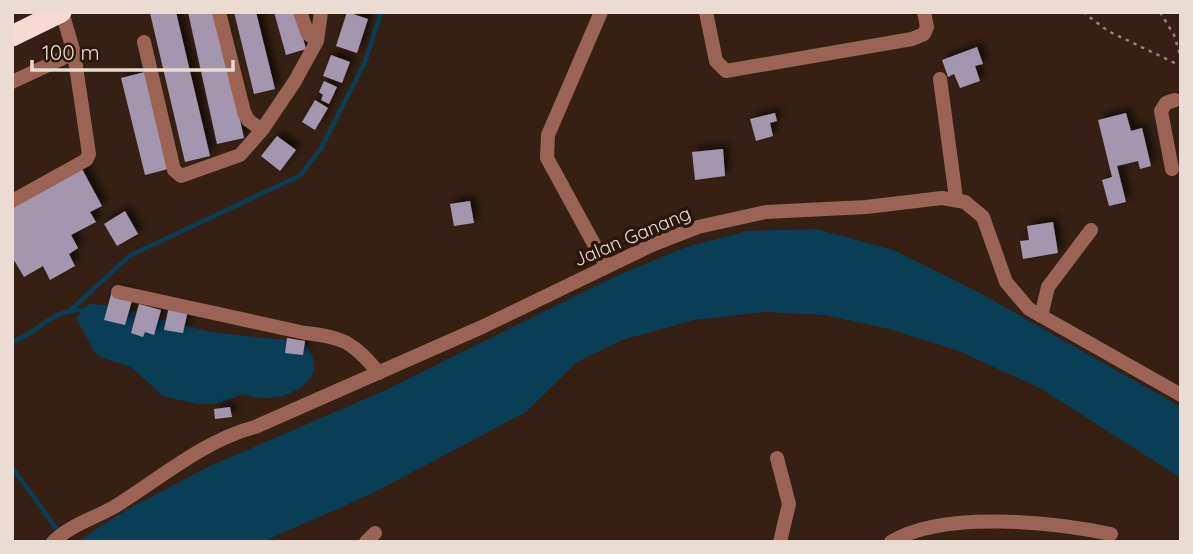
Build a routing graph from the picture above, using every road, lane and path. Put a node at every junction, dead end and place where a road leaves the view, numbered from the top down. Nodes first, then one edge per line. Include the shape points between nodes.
1 (62, 12) edge
2 (219, 12) edge
3 (300, 12) edge
4 (321, 12) edge
5 (601, 12) edge
6 (706, 12) edge
7 (924, 12) edge
8 (1083, 12) edge
9 (1160, 12) edge
10 (12, 36) edge
11 (317, 41) junction
12 (144, 42) dead end
13 (74, 53) junction
14 (1181, 58) edge
15 (1181, 66) edge
16 (940, 79) dead end
17 (12, 82) edge
18 (1175, 100) dead end
19 (262, 130) junction
20 (1177, 168) edge
21 (1157, 173) dead end
22 (956, 198) junction
23 (12, 201) edge
24 (1091, 230) dead end
25 (606, 266) junction
26 (118, 292) dead end
27 (1041, 316) junction
28 (379, 373) junction
29 (1181, 395) edge
30 (777, 458) dead end
31 (1111, 534) dead end
32 (59, 536) edge
33 (780, 542) edge
34 (891, 542) edge

1 - 10 highway
1 - 13 street
2 - 19 street via 244,111
3 - 11 street via 308,34
4 - 11 street
5 - 25 street via 548,135 547,158
6 - 7 street via 716,61 726,71 912,39 924,34
8 - 15 path via 1108,31
9 - 14 path
11 - 19 street
12 - 19 street via 177,174 240,155
13 - 17 street
13 - 23 street via 89,145 86,160
16 - 22 street
18 - 20 street via 1161,111
20 - 21 street
22 - 25 street, Jalan Ganang via 731,218
22 - 27 street via 983,217 1006,282 1018,299
24 - 27 street via 1048,287
25 - 28 street, Jalan Ganang
26 - 28 street via 336,336 350,342
27 - 29 street
28 - 32 street, Jalan Ganang via 231,435
30 - 33 street via 789,504
31 - 34 street via 974,522 937,524

